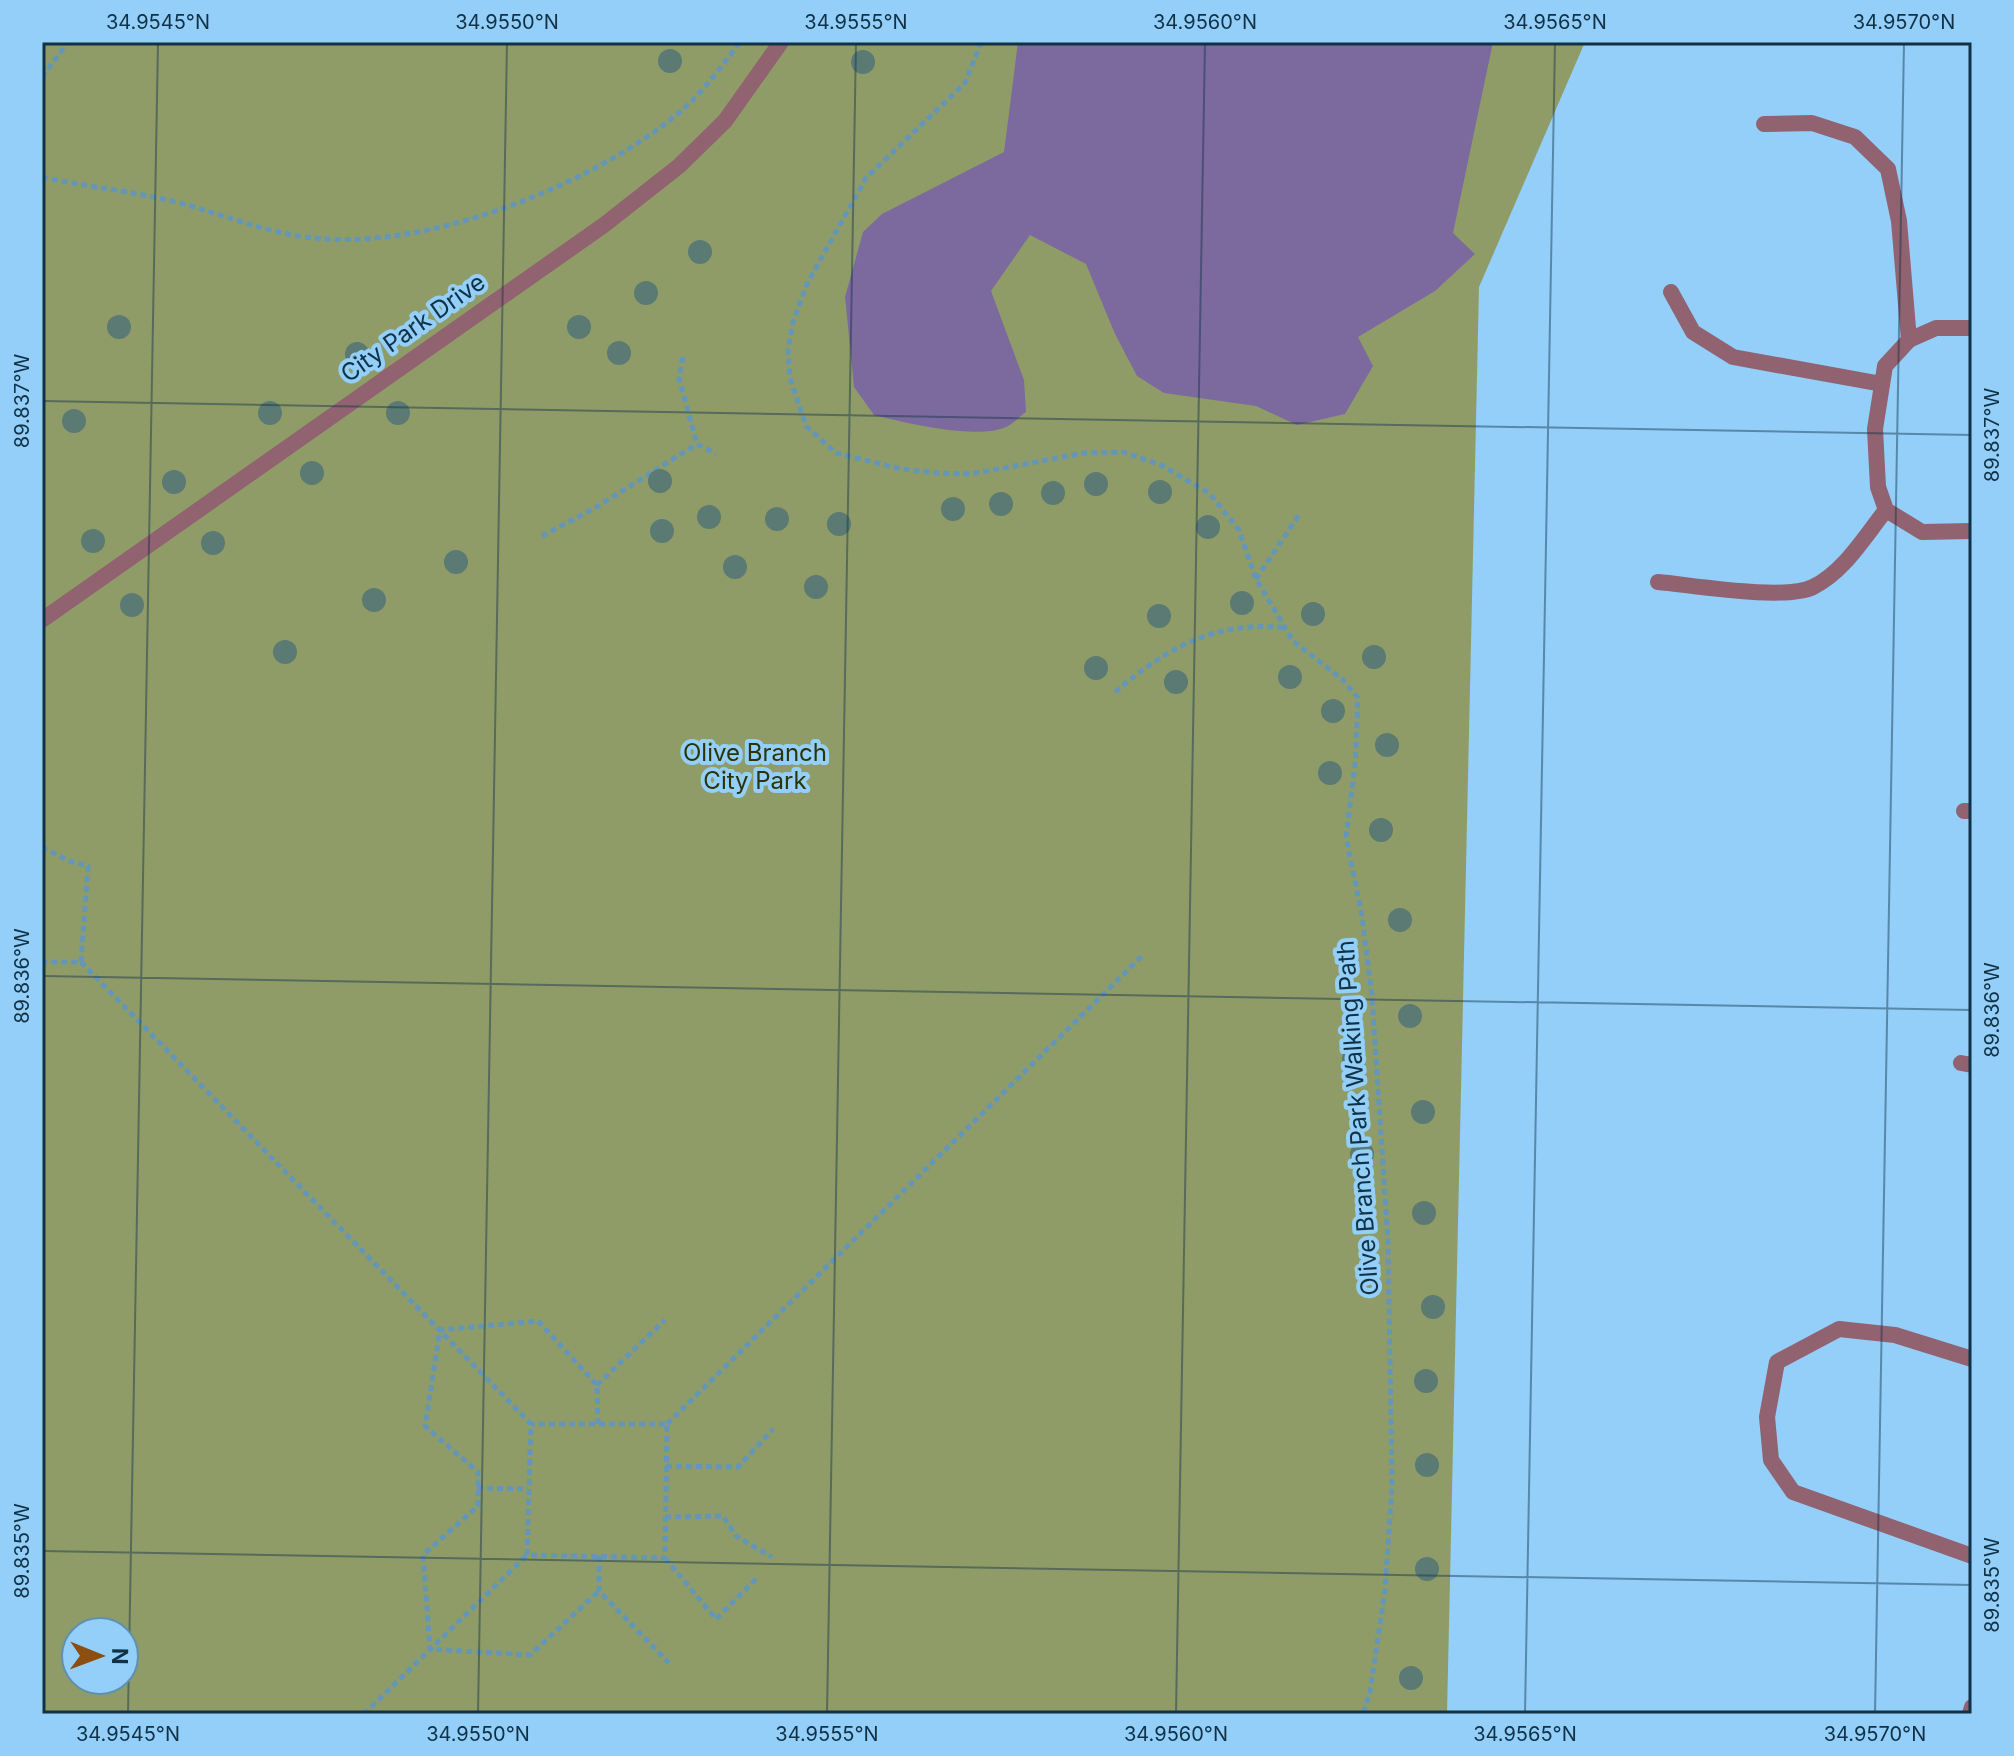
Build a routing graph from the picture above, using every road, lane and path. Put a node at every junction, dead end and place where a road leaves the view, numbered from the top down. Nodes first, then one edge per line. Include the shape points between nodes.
1 (68, 42) edge
2 (740, 42) edge
3 (781, 42) edge
4 (981, 42) edge
5 (42, 77) edge
6 (1764, 124) dead end
7 (42, 177) edge
8 (1671, 292) dead end
9 (1972, 328) edge
10 (1909, 340) junction
11 (683, 357) dead end
12 (1882, 384) junction
13 (697, 444) junction
14 (716, 454) dead end
15 (1886, 510) junction
16 (1299, 515) dead end
17 (1972, 531) edge
18 (542, 536) dead end
19 (1256, 579) junction
20 (1658, 582) dead end
21 (42, 620) edge
22 (1288, 628) junction
23 (1115, 692) dead end
24 (42, 847) edge
25 (1143, 955) dead end
26 (42, 962) edge
27 (81, 962) junction
28 (665, 1320) dead end
29 (440, 1330) junction
30 (1972, 1359) edge
31 (597, 1385) junction
32 (531, 1424) junction
33 (598, 1424) junction
34 (667, 1424) junction
35 (773, 1429) dead end
36 (666, 1466) junction
37 (477, 1488) junction
38 (528, 1489) junction
39 (665, 1517) junction
40 (527, 1555) junction
41 (599, 1556) junction
42 (1972, 1556) edge
43 (772, 1557) dead end
44 (665, 1558) junction
45 (756, 1579) dead end
46 (599, 1591) junction
47 (430, 1649) junction
48 (669, 1663) dead end
49 (1972, 1707) edge
50 (364, 1714) edge
51 (1363, 1714) edge
52 (1970, 1714) edge

1 - 5 path
2 - 7 path via 682,111 636,145 529,199 465,222 387,236 316,239 189,205
3 - 21 street, City Park Drive via 725,121 668,175
4 - 19 path, Olive Branch Park Walking Path via 965,83 866,178 807,284 788,351 790,378 806,426 836,453 937,473 971,474 1084,453 1123,452 1161,465 1209,493 1239,530
6 - 10 street via 1812,123 1855,137 1888,169 1899,221
8 - 12 street via 1693,332 1733,357
9 - 10 street via 1936,328
10 - 12 street via 1885,366
11 - 13 path via 679,378
12 - 15 street via 1875,429 1878,487
13 - 14 path
13 - 18 path
15 - 17 street via 1922,532
15 - 20 street via 1837,571 1812,588 1785,593
16 - 19 path
19 - 22 path, Olive Branch Park Walking Path
22 - 23 path via 1241,625 1202,637 1151,661
22 - 51 path, Olive Branch Park Walking Path via 1293,641 1358,698 1346,837 1372,996 1388,1241 1392,1486 1385,1590
24 - 27 path via 88,866
25 - 34 path
26 - 27 path
27 - 29 path
28 - 31 path
29 - 31 path via 538,1321
29 - 32 path
29 - 37 path via 425,1426 478,1472
30 - 42 street via 1895,1335 1839,1329 1777,1362 1767,1417 1771,1460 1793,1492
31 - 33 path
32 - 33 path
32 - 38 path
33 - 34 path
34 - 36 path
35 - 36 path via 738,1467
36 - 39 path
37 - 38 path
37 - 47 path via 478,1506 423,1555
38 - 40 path
39 - 43 path via 723,1516 736,1536
39 - 44 path
40 - 41 path
40 - 47 path
41 - 44 path
41 - 46 path
44 - 45 path via 716,1619
46 - 47 path via 530,1655
46 - 48 path
47 - 50 path
49 - 52 street

